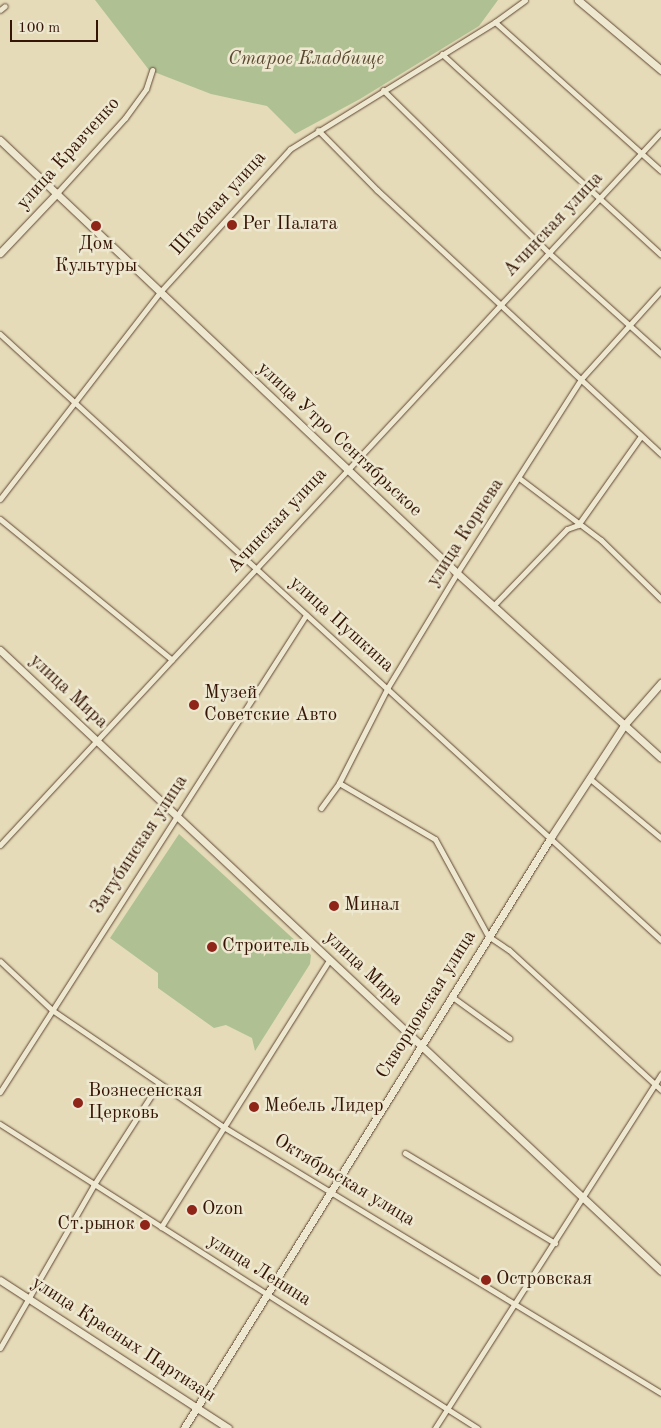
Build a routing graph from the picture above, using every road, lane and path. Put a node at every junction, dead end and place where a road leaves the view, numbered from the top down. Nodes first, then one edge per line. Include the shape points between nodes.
1 (524, 0) edge
2 (578, 0) edge
3 (6, 6) dead end
4 (0, 10) edge
5 (495, 22) junction
6 (442, 54) junction
7 (152, 70) dead end
8 (661, 70) edge
9 (383, 90) junction
10 (318, 130) junction
11 (661, 132) edge
12 (0, 140) edge
13 (641, 154) junction
14 (661, 171) edge
15 (57, 193) junction
16 (601, 197) junction
17 (0, 253) edge
18 (549, 253) junction
19 (661, 255) edge
20 (661, 290) edge
21 (160, 292) junction
22 (502, 304) junction
23 (630, 326) junction
24 (0, 334) edge
25 (661, 354) edge
26 (581, 379) junction
27 (74, 400) junction
28 (641, 436) junction
29 (661, 454) edge
30 (346, 468) junction
31 (519, 478) junction
32 (0, 499) edge
33 (0, 519) edge
34 (578, 524) junction
35 (255, 566) junction
36 (457, 573) junction
37 (661, 599) edge
38 (494, 605) junction
39 (306, 615) junction
40 (0, 650) edge
41 (172, 660) junction
42 (661, 683) edge
43 (388, 687) junction
44 (625, 724) junction
45 (96, 740) junction
46 (661, 758) edge
47 (589, 778) junction
48 (339, 783) junction
49 (320, 808) dead end
50 (177, 817) junction
51 (550, 837) junction
52 (661, 838) edge
53 (0, 845) edge
54 (488, 936) junction
55 (661, 940) edge
56 (330, 960) junction
57 (0, 961) edge
58 (451, 996) junction
59 (52, 1010) junction
60 (509, 1038) dead end
61 (422, 1046) junction
62 (661, 1074) edge
63 (159, 1084) junction
64 (655, 1084) junction
65 (661, 1090) edge
66 (0, 1092) edge
67 (0, 1124) edge
68 (222, 1126) junction
69 (405, 1153) dead end
70 (93, 1186) junction
71 (331, 1190) junction
72 (582, 1198) junction
73 (161, 1228) junction
74 (555, 1243) junction
75 (661, 1271) edge
76 (0, 1280) edge
77 (269, 1294) junction
78 (29, 1299) junction
79 (515, 1302) junction
80 (0, 1348) edge
81 (661, 1392) edge
82 (197, 1408) junction
83 (447, 1410) junction
84 (184, 1428) edge
85 (228, 1428) edge
86 (435, 1428) edge
87 (477, 1428) edge

1 - 5 street, Штабная улица
2 - 8 street
3 - 4 street
5 - 6 street, Штабная улица
5 - 13 street
6 - 9 street, Штабная улица
6 - 16 street
7 - 15 street, улица Кравченко via 146,89 125,118
9 - 10 street, Штабная улица
9 - 18 street
10 - 21 street, Штабная улица via 290,149
10 - 22 street via 377,190
11 - 13 street, Ачинская улица
12 - 15 street, улица Утро Сентябрьское
13 - 14 street
13 - 16 street, Ачинская улица
15 - 17 street, улица Кравченко
15 - 21 street, улица Утро Сентябрьское
16 - 18 street, Ачинская улица
16 - 19 street
18 - 22 street, Ачинская улица
18 - 23 street
20 - 23 street, улица Корнева
21 - 27 street, Штабная улица
21 - 30 street, улица Утро Сентябрьское
22 - 26 street
22 - 30 street, Ачинская улица
23 - 25 street
23 - 26 street, улица Корнева
24 - 27 street, улица Пушкина
26 - 28 street
26 - 31 street, улица Корнева
27 - 32 street, Штабная улица
27 - 35 street, улица Пушкина
28 - 29 street
28 - 34 street
30 - 35 street, Ачинская улица
30 - 36 street, улица Утро Сентябрьское
31 - 34 street
31 - 36 street, улица Корнева
33 - 41 street
34 - 37 street via 601,540
34 - 38 street via 567,529
35 - 39 street, улица Пушкина
35 - 41 street, Ачинская улица
36 - 38 street, улица Утро Сентябрьское
36 - 43 street, улица Корнева
38 - 44 street, улица Утро Сентябрьское
39 - 43 street, улица Пушкина
39 - 50 street, Затубинская улица
40 - 45 street, улица Мира
41 - 45 street, Ачинская улица
42 - 44 street, Скворцовская улица
43 - 48 street, улица Корнева
43 - 51 street, улица Пушкина
44 - 46 street, улица Утро Сентябрьское
44 - 47 street, Скворцовская улица
45 - 50 street, улица Мира
45 - 53 street, Ачинская улица
47 - 51 street, Скворцовская улица
47 - 52 street
48 - 49 street, улица Корнева
48 - 54 street via 435,839
50 - 56 street, улица Мира
50 - 59 street, Затубинская улица
51 - 54 street, Скворцовская улица
51 - 55 street, улица Пушкина
54 - 58 street, Скворцовская улица
54 - 64 street via 509,950
56 - 61 street, улица Мира
56 - 68 street
57 - 59 street, Октябрьская улица
58 - 60 street
58 - 61 street, Скворцовская улица
59 - 63 street, Октябрьская улица
59 - 66 street, Затубинская улица
61 - 71 street, Скворцовская улица
61 - 72 street, улица Мира
62 - 64 street
63 - 68 street, Октябрьская улица
63 - 70 street
64 - 65 street
64 - 72 street
67 - 70 street, улица Ленина
68 - 71 street, Октябрьская улица
68 - 73 street
69 - 74 street
70 - 73 street, улица Ленина
70 - 78 street
71 - 77 street, Скворцовская улица
71 - 79 street, Октябрьская улица
72 - 74 street
72 - 75 street, улица Мира
73 - 77 street, улица Ленина
74 - 79 street
76 - 78 street, улица Красных Партизан
77 - 82 street, Скворцовская улица
77 - 83 street, улица Ленина
78 - 80 street
78 - 82 street, улица Красных Партизан
79 - 81 street, Октябрьская улица
79 - 83 street
82 - 84 street, Скворцовская улица
82 - 85 street, улица Красных Партизан
83 - 86 street
83 - 87 street, улица Ленина

